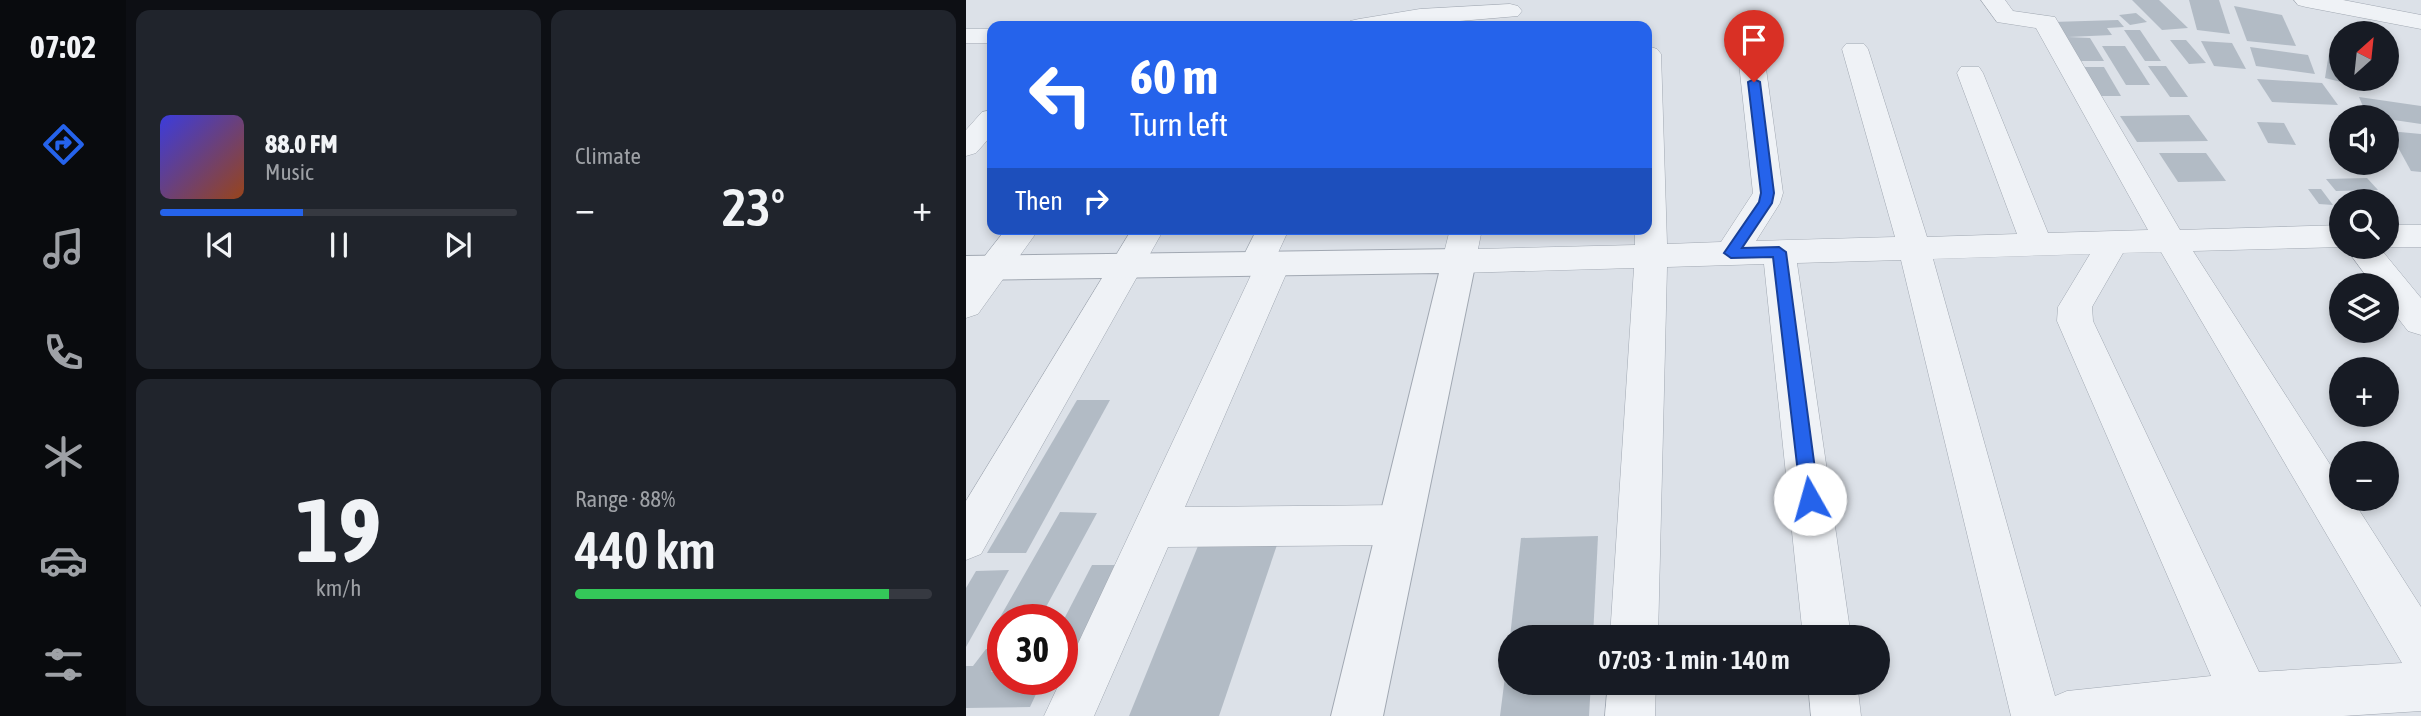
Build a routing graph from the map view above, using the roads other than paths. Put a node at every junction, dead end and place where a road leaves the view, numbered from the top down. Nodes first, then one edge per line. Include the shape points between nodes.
1 (1993, 0) edge
2 (2306, 0) edge
3 (1509, 12) edge
4 (1391, 21) edge
5 (2421, 22) edge
6 (966, 36) edge
7 (987, 36) edge
8 (1855, 48) dead end
9 (1751, 54) dead end
10 (1970, 73) dead end
11 (987, 124) edge
12 (966, 147) edge
13 (1016, 235) edge
14 (1144, 235) edge
15 (1651, 235) edge
16 (2329, 236) edge
17 (2399, 236) edge
18 (2421, 236) edge
19 (2171, 242) junction
20 (2113, 243) junction
21 (1462, 245) edge
22 (2036, 245) junction
23 (1914, 248) junction
24 (1779, 252) junction
25 (1267, 253) edge
26 (1731, 253) junction
27 (1651, 255) junction
28 (2371, 259) edge
29 (1126, 266) junction
30 (980, 268) edge
31 (966, 304) edge
32 (2421, 322) edge
33 (1400, 525) junction
34 (1154, 527) junction
35 (966, 540) edge
36 (1635, 625) edge
37 (1826, 625) edge
38 (2421, 650) edge
39 (2421, 686) edge
40 (1631, 695) edge
41 (1834, 695) edge
42 (2250, 707) edge
43 (1069, 716) edge
44 (1357, 716) edge
45 (1630, 716) edge
46 (1836, 716) edge
47 (2036, 716) edge
48 (2067, 716) edge

1 - 19 street via 2006,17 2046,22
2 - 5 street
3 - 4 street
6 - 7 street
8 - 23 street
9 - 26 street via 1768,193
10 - 22 street
11 - 12 street
13 - 30 street
14 - 29 street
15 - 27 street
16 - 19 street
17 - 18 street
19 - 20 street
19 - 38 street
20 - 22 street
20 - 42 street via 2074,307 2075,321
21 - 25 street
21 - 27 street
21 - 33 street
22 - 23 street
23 - 24 street
23 - 47 street
24 - 26 street
24 - 37 street
25 - 29 street
25 - 34 street
26 - 27 street
27 - 36 street
28 - 32 street
29 - 30 street
29 - 35 street
30 - 31 street
33 - 34 street
33 - 44 street
34 - 43 street
39 - 42 street
40 - 45 street
41 - 46 street
42 - 48 street

